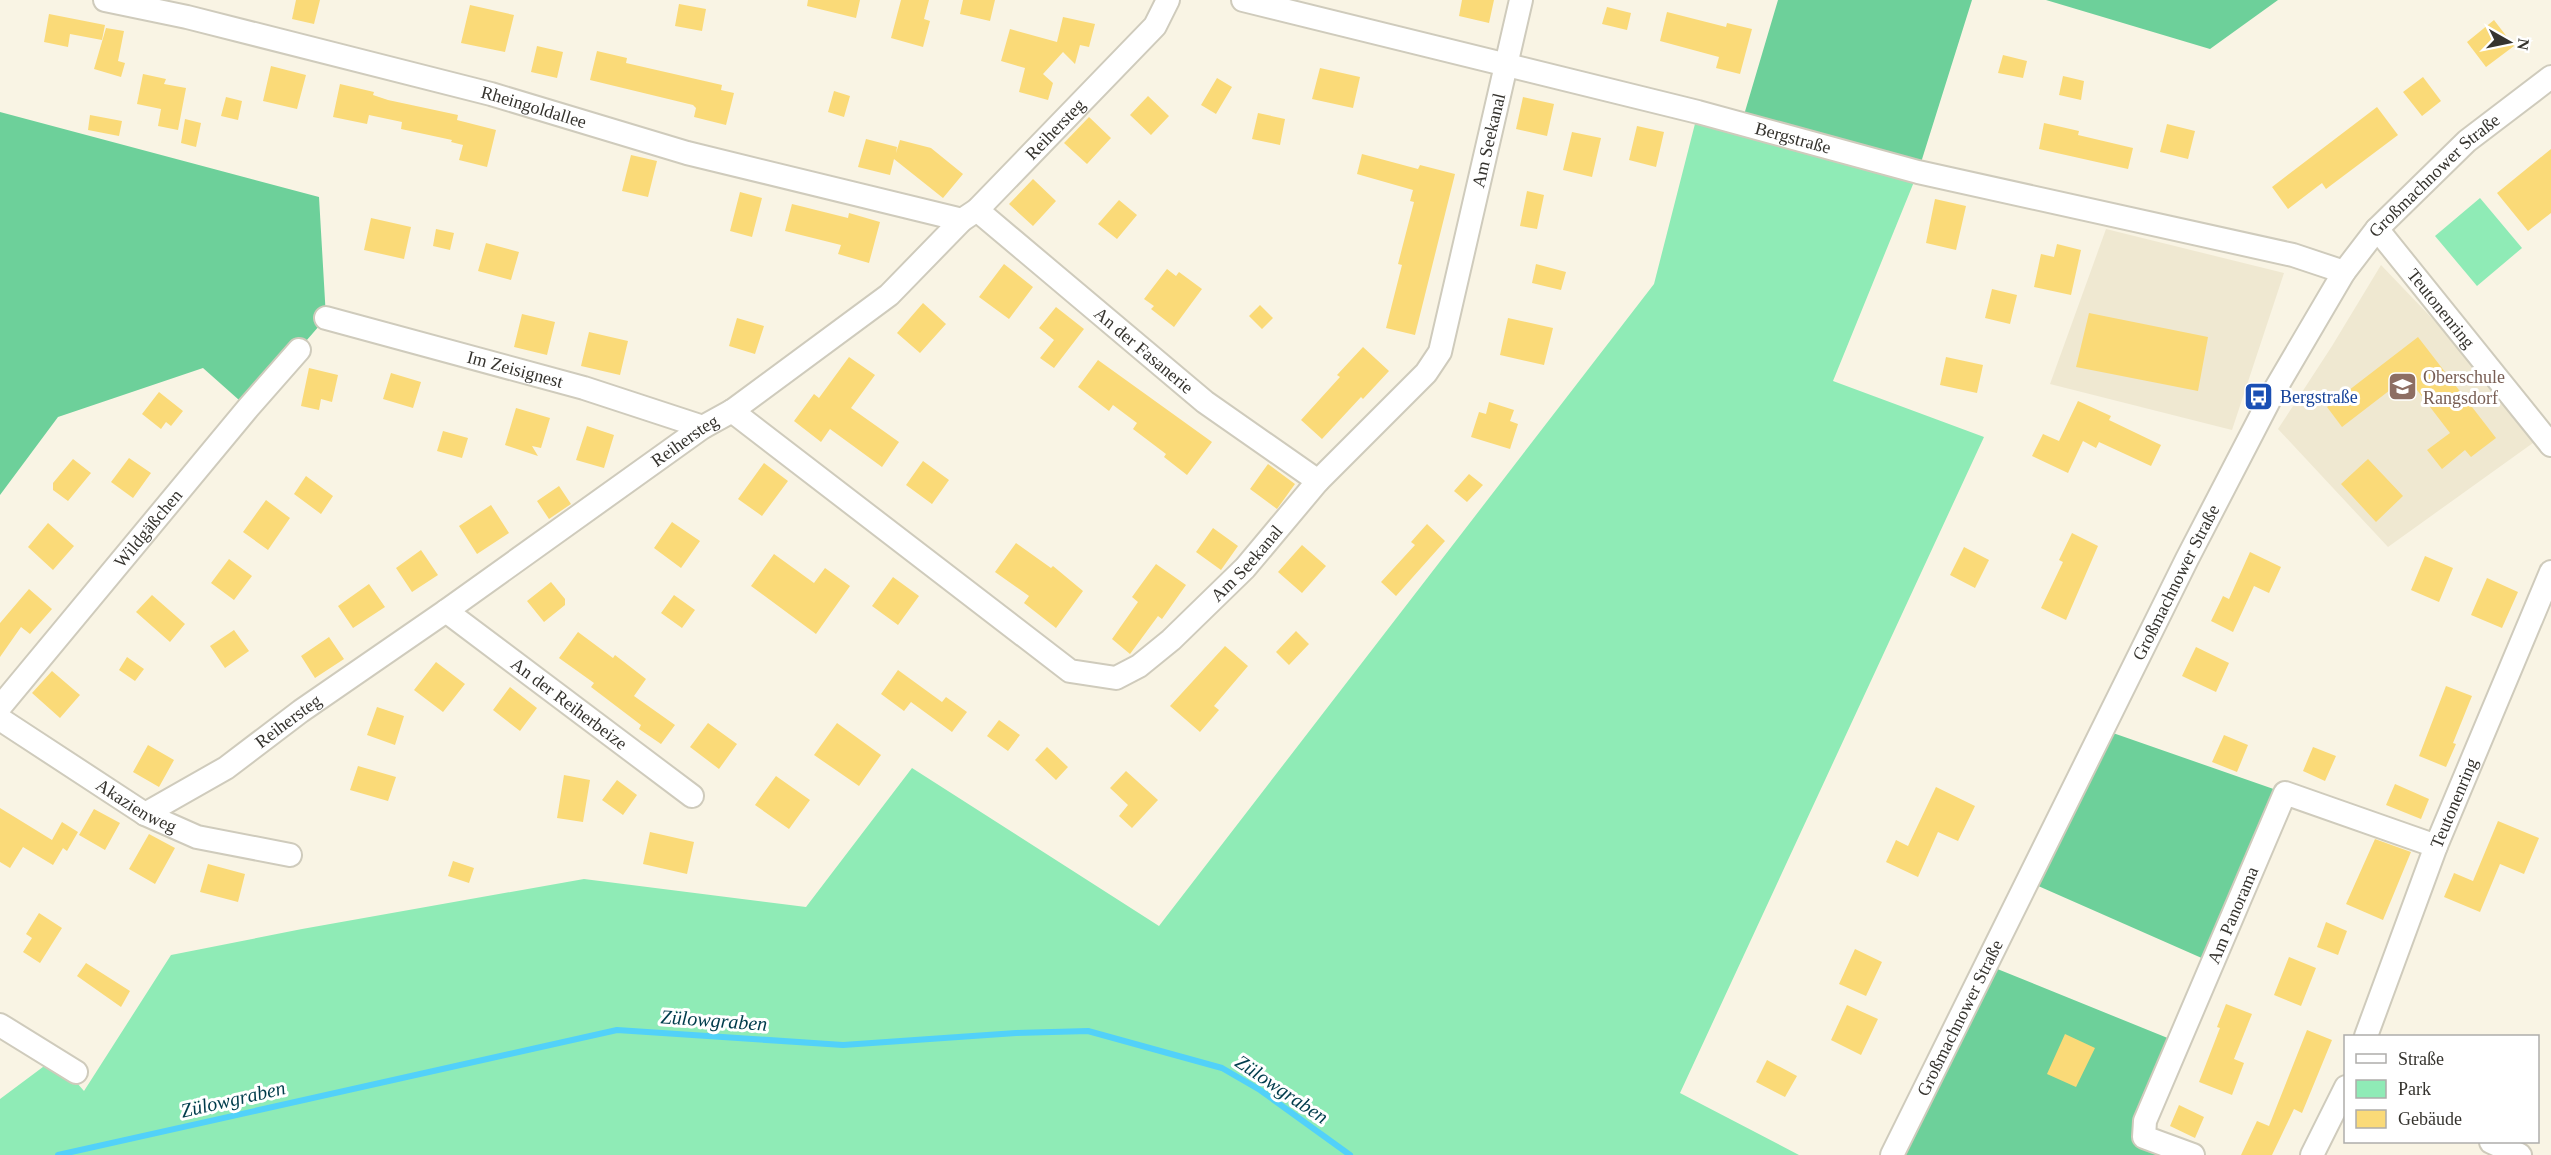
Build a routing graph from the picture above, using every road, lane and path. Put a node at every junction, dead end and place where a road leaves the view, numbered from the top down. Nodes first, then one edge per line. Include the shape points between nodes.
1 (105, 0) edge
2 (1168, 0) edge
3 (1243, 0) edge
4 (1521, 0) edge
5 (1506, 63) junction
6 (2551, 77) edge
7 (969, 215) junction
8 (2378, 229) junction
9 (2344, 272) junction
10 (326, 318) dead end
11 (299, 350) dead end
12 (732, 411) junction
13 (703, 427) junction
14 (2551, 445) edge
15 (1318, 481) junction
16 (2551, 572) edge
17 (446, 611) junction
18 (0, 707) edge
19 (0, 719) edge
20 (692, 796) dead end
21 (145, 814) junction
22 (2436, 846) junction
23 (290, 855) dead end
24 (0, 1025) edge
25 (2366, 1035) edge
26 (76, 1072) dead end
27 (2344, 1091) edge
28 (2493, 1143) edge
29 (1892, 1155) edge
30 (2193, 1155) edge
31 (2312, 1155) edge
32 (2520, 1155) edge

1 - 7 street, Rheingoldallee via 469,88 687,153
2 - 7 street, Reihersteg via 1155,26
3 - 5 street, Bergstraße
4 - 5 street, Am Seekanal
5 - 9 street, Bergstraße via 1918,172 2293,255
5 - 15 street, Am Seekanal via 1440,352 1426,373
6 - 8 street, Großmachnower Straße via 2467,141
7 - 12 street, Reihersteg via 889,295
7 - 15 street, An der Fasanerie via 1205,402
8 - 9 street, Großmachnower Straße
8 - 14 street, Teutonenring
9 - 29 street, Großmachnower Straße via 2273,393 2192,549
10 - 13 street, Im Zeisignest via 584,388
11 - 18 street, Wildgäßchen
12 - 13 street, Reihersteg
12 - 15 street, Am Seekanal via 1070,671 1096,677 1116,678 1139,666 1171,640 1245,568
13 - 17 street, Reihersteg
16 - 22 street, Teutonenring
17 - 20 street, An der Reiherbeize
17 - 21 street, Reihersteg via 226,768
19 - 21 street, Akazienweg
21 - 23 street, Akazienweg via 197,837
22 - 25 street, Teutonenring
22 - 30 street, Am Panorama via 2285,793 2145,1121 2144,1137
24 - 26 street
27 - 31 street
28 - 32 street

